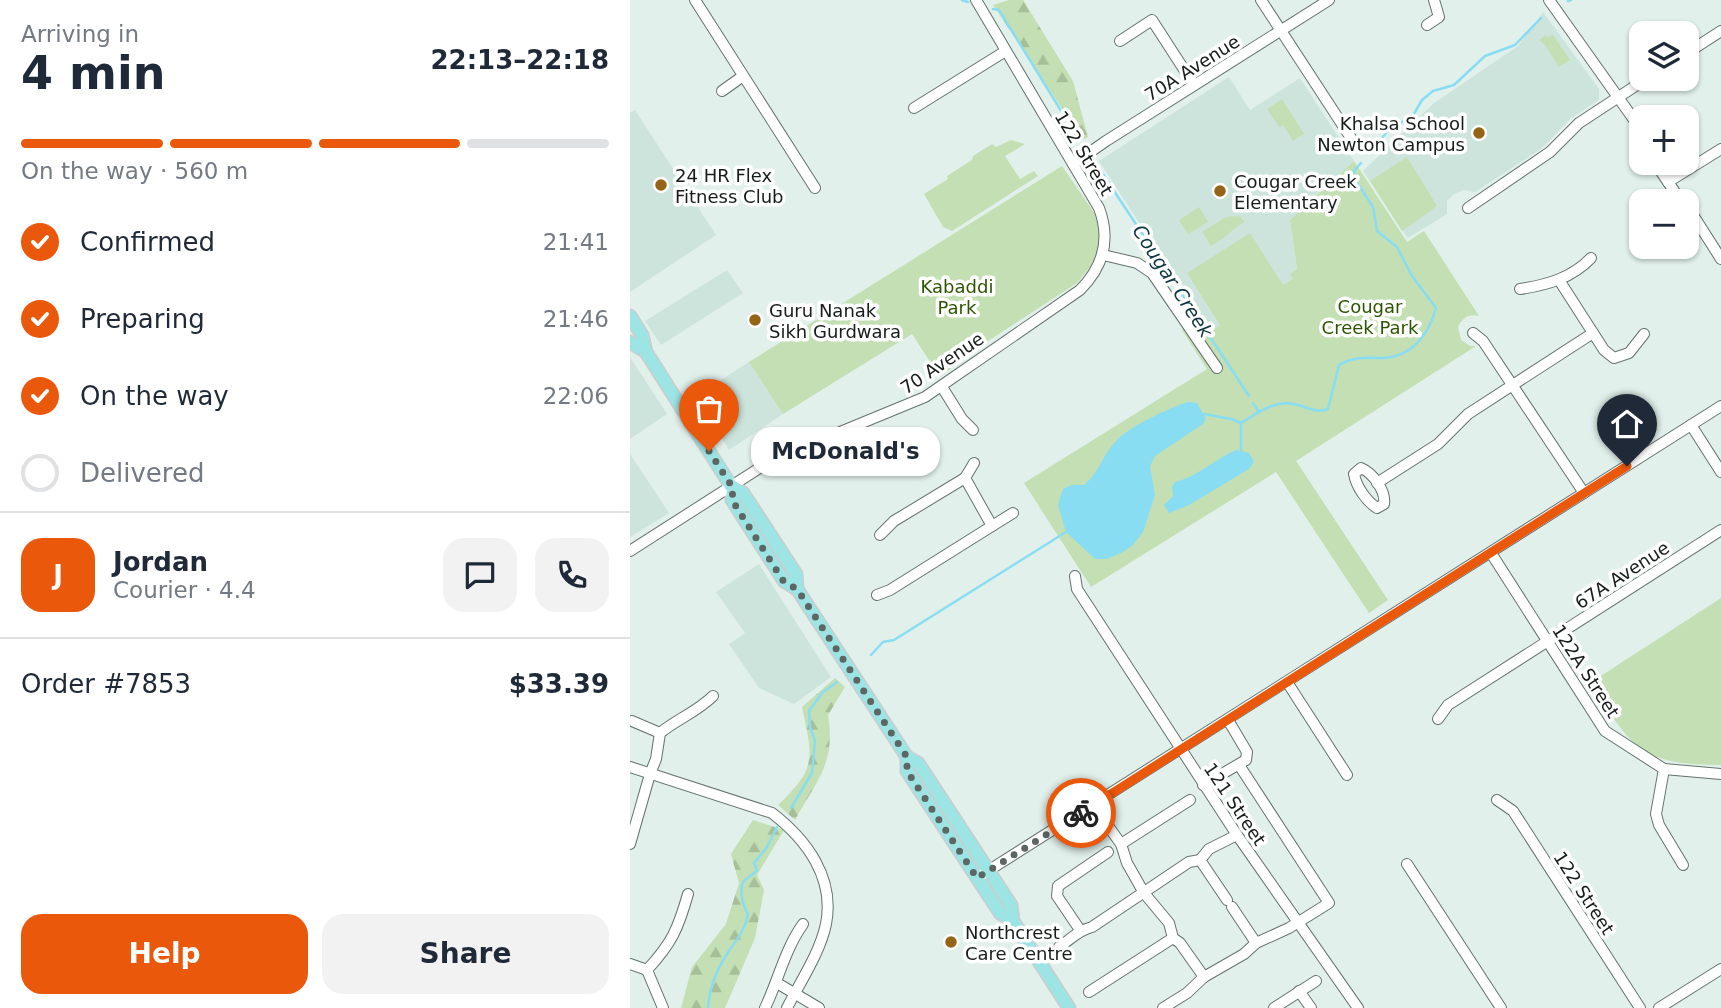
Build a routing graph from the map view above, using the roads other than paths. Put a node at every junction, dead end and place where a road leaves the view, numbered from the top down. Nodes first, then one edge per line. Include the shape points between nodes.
1 (695, 0) edge
2 (976, 0) edge
3 (1261, 0) edge
4 (1329, 0) edge
5 (1434, 0) edge
6 (1549, 0) edge
7 (1427, 25) dead end
8 (1282, 30) junction
9 (1721, 31) edge
10 (1120, 41) dead end
11 (1699, 45) edge
12 (1004, 52) junction
13 (743, 76) junction
14 (1194, 85) junction
15 (1629, 90) edge
16 (722, 91) dead end
17 (1616, 98) junction
18 (914, 108) dead end
19 (1629, 114) edge
20 (1629, 120) edge
21 (1351, 138) dead end
22 (1721, 149) edge
23 (1073, 164) junction
24 (1666, 175) edge
25 (1668, 175) edge
26 (1670, 180) junction
27 (815, 188) dead end
28 (1675, 189) edge
29 (1677, 189) edge
30 (1468, 208) dead end
31 (1699, 226) edge
32 (1103, 255) junction
33 (1591, 258) dead end
34 (1721, 259) edge
35 (1559, 280) junction
36 (1520, 289) dead end
37 (630, 316) edge
38 (1472, 333) dead end
39 (1593, 333) junction
40 (1644, 334) dead end
41 (630, 342) edge
42 (646, 352) junction
43 (1217, 368) dead end
44 (1512, 385) junction
45 (942, 387) junction
46 (1721, 406) edge
47 (1691, 425) junction
48 (973, 429) dead end
49 (974, 463) dead end
50 (1721, 472) edge
51 (965, 478) junction
52 (1377, 483) dead end
53 (732, 487) junction
54 (1584, 493) junction
55 (1013, 513) dead end
56 (992, 526) junction
57 (1721, 530) edge
58 (880, 534) dead end
59 (630, 551) edge
60 (1491, 553) junction
61 (1075, 576) dead end
62 (877, 595) dead end
63 (1547, 641) junction
64 (1287, 682) junction
65 (713, 696) dead end
66 (1438, 719) dead end
67 (1228, 720) junction
68 (632, 721) dead end
69 (660, 733) junction
70 (1180, 750) junction
71 (1239, 765) junction
72 (630, 767) edge
73 (1664, 769) junction
74 (650, 774) junction
75 (1721, 774) edge
76 (1347, 775) dead end
77 (1203, 785) junction
78 (1190, 800) dead end
79 (1497, 800) dead end
80 (1093, 805) junction
81 (1237, 835) junction
82 (630, 844) edge
83 (1121, 844) junction
84 (1108, 852) dead end
85 (1200, 860) junction
86 (1407, 864) dead end
87 (1683, 865) dead end
88 (983, 874) junction
89 (1144, 893) junction
90 (688, 894) dead end
91 (1298, 923) junction
92 (803, 925) dead end
93 (1080, 930) junction
94 (1173, 938) junction
95 (1256, 943) junction
96 (1059, 947) dead end
97 (630, 964) edge
98 (1721, 969) edge
99 (647, 970) junction
100 (1204, 977) junction
101 (1316, 981) dead end
102 (777, 983) junction
103 (1299, 991) junction
104 (1088, 992) dead end
105 (794, 993) junction
106 (663, 1008) edge
107 (765, 1008) edge
108 (786, 1008) edge
109 (819, 1008) edge
110 (1069, 1008) edge
111 (1163, 1008) edge
112 (1273, 1008) edge
113 (1311, 1008) edge
114 (1358, 1008) edge
115 (1501, 1008) edge
116 (1640, 1008) edge
117 (1659, 1008) edge

1 - 13 street
2 - 12 street, 122 Street
3 - 8 street
4 - 8 street, 70A Avenue
5 - 7 street via 1439,17
6 - 17 street
8 - 14 street, 70A Avenue
8 - 21 street
9 - 11 street
10 - 14 street via 1152,20
12 - 18 street
12 - 23 street, 122 Street
13 - 16 street
13 - 27 street
14 - 23 street, 70A Avenue
15 - 17 street
17 - 19 street
17 - 20 street
17 - 30 street via 1579,123 1550,152
22 - 26 street
23 - 32 street, 122 Street via 1104,222
24 - 26 street
25 - 26 street
26 - 28 street
26 - 29 street
31 - 34 street
32 - 43 street via 1137,263 1152,273
32 - 45 street, 70 Avenue via 1080,290
33 - 35 street
35 - 36 street
35 - 39 street
37 - 42 main road
38 - 44 street via 1483,341
39 - 40 street via 1614,358 1629,353
39 - 44 street
41 - 42 main road
42 - 53 main road
44 - 52 street via 1468,414 1438,444
44 - 54 street
45 - 48 street
45 - 53 street, 70 Avenue via 902,408 772,460
46 - 47 street
47 - 50 street
47 - 54 street
49 - 51 street
51 - 56 street
51 - 58 street
53 - 59 street, 70 Avenue
53 - 88 main road via 743,493 796,574 797,589 907,757 907,771
54 - 60 street
55 - 56 street
56 - 62 street
57 - 63 street, 67A Avenue
60 - 63 street, 122A Street
60 - 64 street
61 - 70 street, 121 Street via 1077,590
63 - 66 street, 67A Avenue via 1448,705
63 - 73 street, 122A Street via 1605,731
64 - 67 street
64 - 76 street
65 - 69 street
67 - 70 street
67 - 71 street via 1247,752
68 - 69 street
69 - 74 street
70 - 77 street, 121 Street
70 - 80 street
71 - 77 street
71 - 91 street via 1329,903
72 - 74 street
73 - 75 street
73 - 87 street via 1656,814
74 - 82 street
74 - 105 street via 772,813 806,843 829,900 826,926
77 - 81 street, 121 Street
78 - 83 street
79 - 116 street, 122 Street via 1513,811
80 - 83 street
80 - 88 street
81 - 85 street via 1209,849
81 - 91 street, 121 Street
83 - 89 street
84 - 93 street via 1058,886 1057,896
85 - 89 street via 1189,862
85 - 95 street
86 - 115 street
88 - 110 main road via 1000,913 1013,921
89 - 93 street
89 - 94 street via 1169,923
90 - 99 street via 669,946
91 - 95 street
91 - 114 street, 121 Street
92 - 102 street
93 - 96 street
94 - 100 street
94 - 104 street
95 - 100 street
97 - 99 street
98 - 117 street
99 - 106 street
100 - 111 street
101 - 103 street
102 - 105 street
102 - 107 street
103 - 112 street
103 - 113 street
105 - 108 street
105 - 109 street

